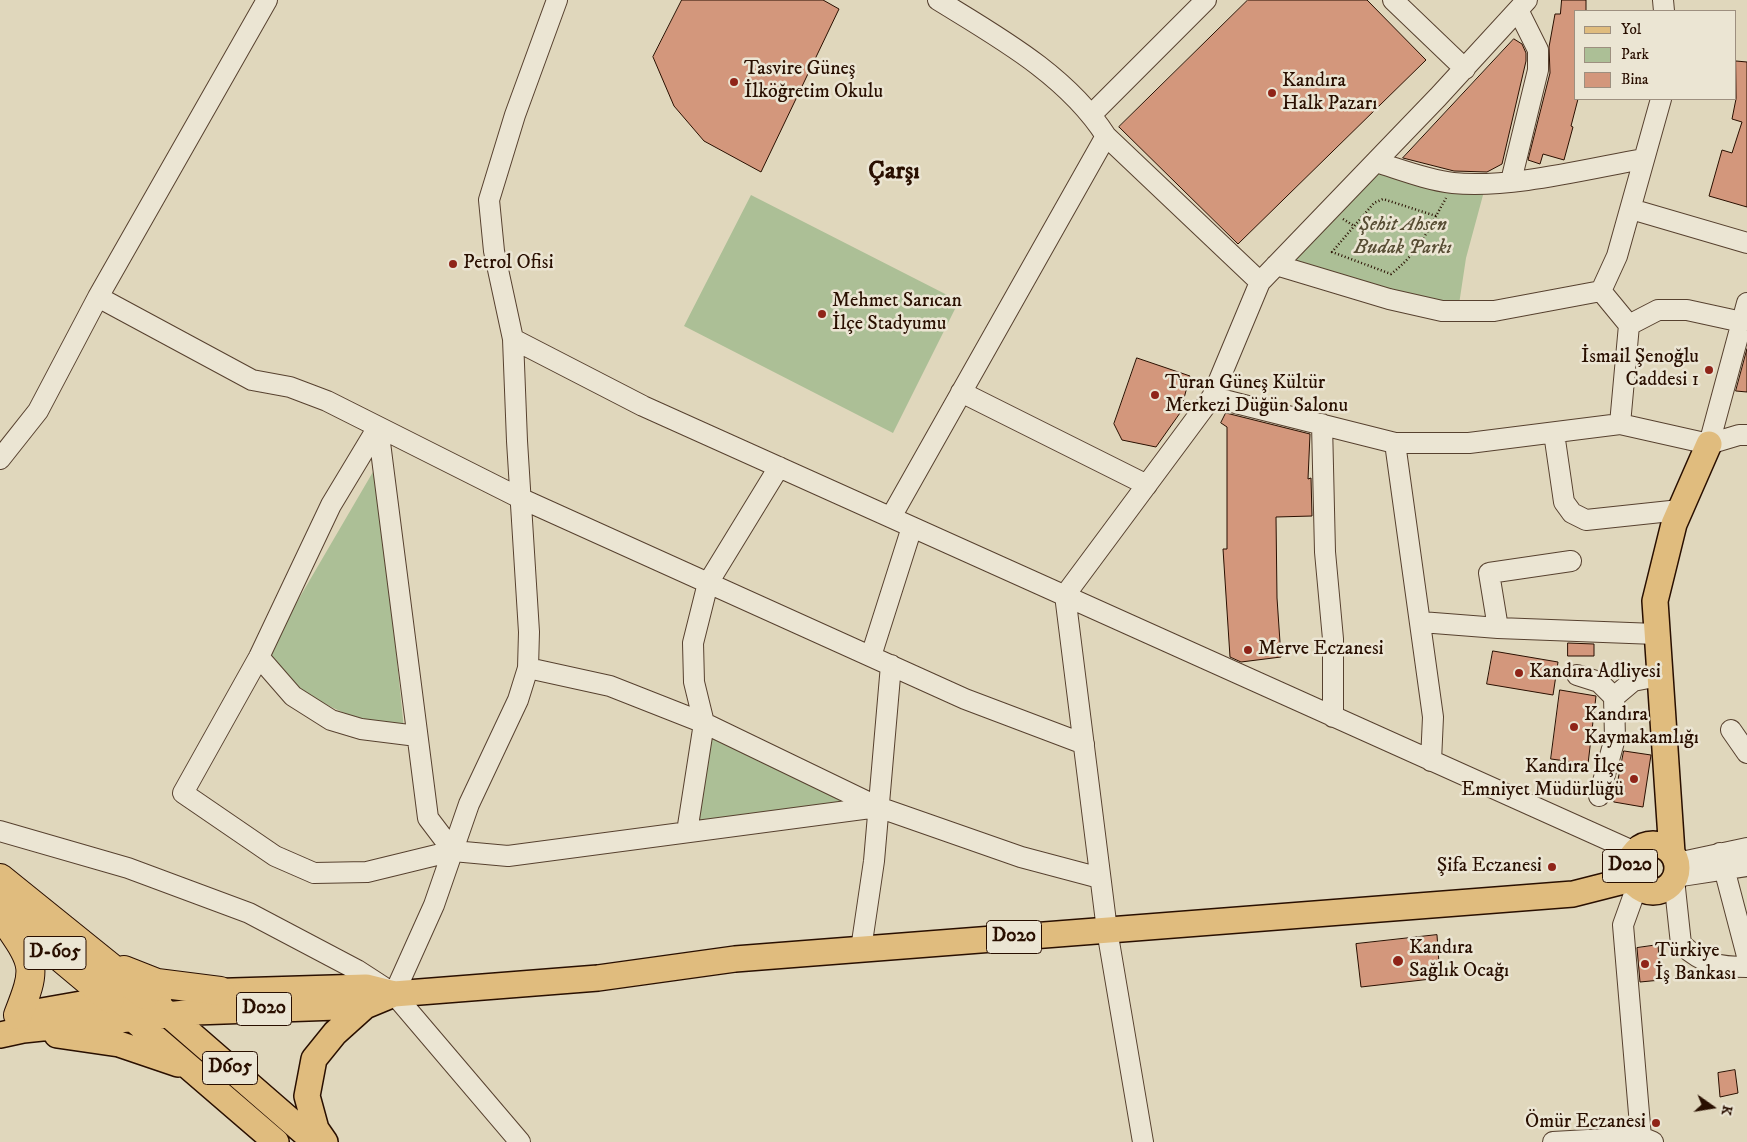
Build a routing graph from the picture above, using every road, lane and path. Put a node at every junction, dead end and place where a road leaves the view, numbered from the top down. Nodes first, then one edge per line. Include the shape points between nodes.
1 (267, 0) edge
2 (557, 0) edge
3 (938, 0) edge
4 (1206, 0) edge
5 (1393, 0) edge
6 (1523, 5) edge
7 (1465, 69) junction
8 (1661, 100) edge
9 (1092, 114) junction
10 (1106, 136) junction
11 (1643, 159) junction
12 (1376, 162) junction
13 (1512, 180) junction
14 (1454, 183) junction
15 (1631, 209) junction
16 (1436, 216) junction
17 (1747, 243) edge
18 (1276, 265) junction
19 (1260, 282) junction
20 (1601, 291) junction
21 (98, 297) junction
22 (1747, 303) edge
23 (1742, 322) junction
24 (1629, 325) junction
25 (513, 339) junction
26 (962, 392) junction
27 (1212, 397) junction
28 (1322, 424) junction
29 (1620, 424) junction
30 (378, 426) junction
31 (1554, 432) junction
32 (1747, 435) edge
33 (1396, 443) junction
34 (1709, 444) junction
35 (0, 459) edge
36 (779, 467) junction
37 (1147, 485) junction
38 (520, 498) junction
39 (1680, 510) junction
40 (891, 517) junction
41 (912, 527) junction
42 (1571, 561) dead end
43 (708, 583) junction
44 (1065, 595) junction
45 (1421, 622) junction
46 (1498, 628) junction
47 (1656, 634) junction
48 (871, 656) junction
49 (259, 657) junction
50 (891, 665) junction
51 (528, 668) junction
52 (1577, 675) dead end
53 (1659, 676) junction
54 (1614, 697) junction
55 (1334, 716) junction
56 (704, 723) junction
57 (1731, 730) dead end
58 (417, 736) junction
59 (1084, 744) junction
60 (1747, 753) edge
61 (1431, 761) junction
62 (1598, 796) dead end
63 (878, 808) junction
64 (0, 831) edge
65 (687, 832) junction
66 (1747, 848) edge
67 (453, 851) junction
68 (1635, 852) junction
69 (1723, 861) junction
70 (1747, 866) edge
71 (1674, 868) junction
72 (0, 878) edge
73 (1100, 878) junction
74 (1635, 883) junction
75 (0, 907) edge
76 (0, 913) edge
77 (1107, 930) junction
78 (72, 936) junction
79 (861, 949) junction
80 (1747, 956) edge
81 (1747, 967) edge
82 (220, 991) junction
83 (394, 994) junction
84 (110, 999) junction
85 (364, 1006) junction
86 (138, 1007) junction
87 (169, 1015) junction
88 (10, 1024) edge
89 (191, 1069) junction
90 (1647, 1140) edge
91 (276, 1142) edge
92 (315, 1142) edge
93 (326, 1142) edge
94 (520, 1142) edge
95 (1143, 1142) edge
96 (1553, 1142) edge

1 - 21 street
2 - 25 street via 489,200 494,251
3 - 9 street via 1040,67
4 - 9 street
5 - 7 street
6 - 7 street
6 - 13 street via 1538,50 1538,70
7 - 12 street
8 - 11 street
9 - 10 street
10 - 19 street
10 - 26 street
11 - 13 street
11 - 15 street
12 - 14 street via 1424,178
12 - 18 street
13 - 14 street via 1486,184
14 - 16 path
15 - 17 street
15 - 20 street via 1617,256
16 - 16 path via 1422,243 1391,274 1332,252 1374,203 1383,199
18 - 19 street
18 - 20 street via 1389,299 1442,311 1494,311
19 - 27 street
20 - 24 street
21 - 30 street via 252,380 290,387 318,397
21 - 35 street via 38,411
22 - 23 street
23 - 24 street via 1687,310 1658,310
23 - 34 street
24 - 29 street
25 - 36 street via 643,406
25 - 38 street
26 - 37 street
26 - 40 street
27 - 28 street
27 - 37 street
28 - 33 street
28 - 55 street
29 - 31 street
29 - 34 street
30 - 38 street
30 - 49 street via 331,505
30 - 58 street
31 - 33 street via 1469,442
31 - 39 street via 1564,502 1572,514 1586,520
32 - 34 street
33 - 45 street
34 - 39 main road, D020
36 - 40 street
36 - 43 street
37 - 44 street
38 - 43 street
38 - 51 street via 529,632
39 - 47 main road, D020 via 1655,601
40 - 41 street
41 - 44 street
41 - 48 street
42 - 46 street via 1488,573
43 - 48 street
43 - 56 street via 693,643 694,682
44 - 55 street
44 - 59 street
45 - 46 street
45 - 61 street via 1433,717
46 - 47 street
47 - 53 main road, D020
48 - 50 street
49 - 58 street via 293,696 331,720 361,730
49 - 67 street via 183,793 275,856 314,873 368,872
50 - 59 street via 965,699
50 - 63 street
51 - 56 street via 610,686
51 - 67 street via 518,700 469,804
52 - 54 street via 1599,682
53 - 54 street via 1633,682
53 - 71 main road, D020
54 - 62 street via 1615,738
55 - 61 street
56 - 63 street
56 - 65 street
57 - 60 street
58 - 67 street via 428,818
59 - 73 street
61 - 68 street
63 - 65 street
63 - 73 street via 1021,857
63 - 79 street
64 - 83 street via 128,868 249,913 357,970
65 - 67 street via 508,856
66 - 69 street
67 - 83 street via 434,905
68 - 71 main road, D020 via 1650,844 1658,844
68 - 74 main road, D020 via 1629,870
69 - 70 street
69 - 71 street
69 - 80 street
71 - 74 main road, D020 via 1670,885 1658,892 1643,890
71 - 81 street via 1681,944 1697,958 1723,967
72 - 78 highway, D605
73 - 77 street
74 - 77 main road, D020 via 1573,894
74 - 90 street via 1623,925
75 - 84 highway, D-605
76 - 88 highway via 28,954 31,981
77 - 79 main road, D020
77 - 95 street
78 - 82 highway via 139,977 158,983
78 - 86 highway, D605
79 - 83 main road, D020 via 735,959 598,978
82 - 83 main road, D020 via 366,987
82 - 86 main road, D020
83 - 85 main road, D020
83 - 94 street
84 - 86 main road, D605
84 - 88 main road
85 - 87 main road, D020
85 - 93 main road via 335,1033 314,1059 307,1096 316,1129
86 - 87 main road, D605
86 - 88 main road, D020
86 - 89 main road, D605
87 - 92 main road, D605
88 - 89 main road via 119,1044
89 - 91 main road, D605
90 - 96 street

